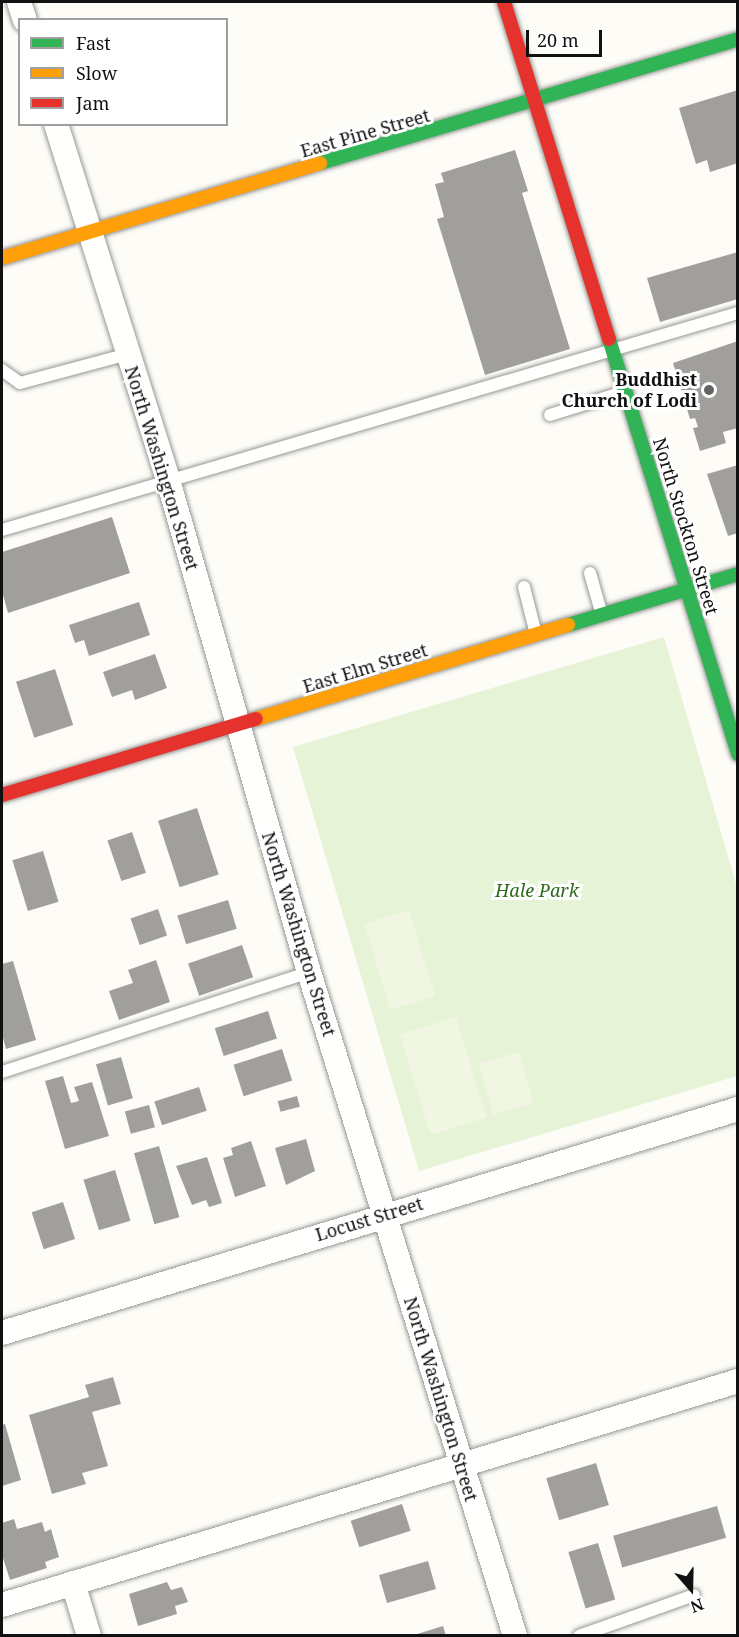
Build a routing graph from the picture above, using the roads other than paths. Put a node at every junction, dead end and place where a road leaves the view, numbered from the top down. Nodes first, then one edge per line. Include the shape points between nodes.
1 (19, 2) edge
2 (504, 2) edge
3 (24, 18) edge
4 (738, 39) edge
5 (535, 102) junction
6 (57, 126) edge
7 (88, 231) junction
8 (2, 258) edge
9 (738, 313) edge
10 (611, 347) junction
11 (128, 354) junction
12 (2, 370) edge
13 (625, 392) junction
14 (550, 415) dead end
15 (168, 480) junction
16 (2, 530) edge
17 (590, 573) dead end
18 (738, 574) edge
19 (524, 587) dead end
20 (687, 590) junction
21 (602, 616) junction
22 (536, 636) junction
23 (238, 725) junction
24 (738, 754) edge
25 (2, 795) edge
26 (309, 972) junction
27 (2, 1072) edge
28 (738, 1109) edge
29 (385, 1214) junction
30 (2, 1333) edge
31 (738, 1381) edge
32 (462, 1467) junction
33 (73, 1583) junction
34 (694, 1595) dead end
35 (2, 1605) edge
36 (88, 1635) edge
37 (514, 1635) edge
38 (579, 1635) edge

1 - 3 street
2 - 5 street, North Stockton Street
4 - 5 street, East Pine Street
5 - 7 street, East Pine Street
5 - 10 street, North Stockton Street
6 - 7 street, North Washington Street
7 - 8 street, East Pine Street
7 - 11 street, North Washington Street
9 - 10 lane
10 - 13 street, North Stockton Street
10 - 15 lane
11 - 12 lane via 20,383
11 - 15 street, North Washington Street
13 - 14 lane
13 - 20 street, North Stockton Street
15 - 16 lane
15 - 23 street, North Washington Street
17 - 21 lane
18 - 20 street, East Elm Street
19 - 22 lane
20 - 21 street, East Elm Street
20 - 24 street, North Stockton Street
21 - 22 street, East Elm Street
22 - 23 street, East Elm Street
23 - 25 street, East Elm Street
23 - 26 street, North Washington Street
26 - 27 lane
26 - 29 street, North Washington Street
28 - 29 street, Locust Street
29 - 30 street, Locust Street
29 - 32 street, North Washington Street
31 - 32 street
32 - 33 street
32 - 37 street, North Washington Street
33 - 35 street
33 - 36 street
34 - 38 lane

